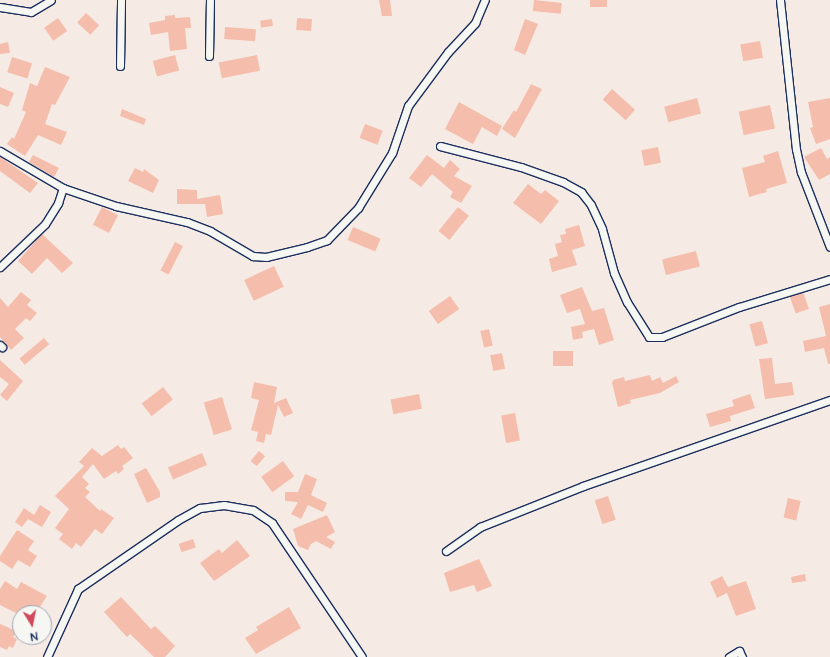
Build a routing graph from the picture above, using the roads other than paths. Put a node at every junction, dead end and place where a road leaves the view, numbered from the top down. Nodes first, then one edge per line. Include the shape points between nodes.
1 (51, 0) edge
2 (122, 0) edge
3 (210, 0) edge
4 (485, 0) edge
5 (780, 0) edge
6 (0, 7) edge
7 (209, 56) dead end
8 (120, 66) dead end
9 (440, 146) dead end
10 (0, 151) edge
11 (63, 188) junction
12 (830, 247) edge
13 (0, 267) edge
14 (830, 279) edge
15 (830, 400) edge
16 (446, 551) dead end
17 (47, 657) edge
18 (362, 657) edge
19 (730, 657) edge
20 (742, 657) edge

1 - 6 street via 31,12
2 - 8 street
3 - 7 street
4 - 11 street via 475,23 448,52 408,106 392,153 358,208 326,240 282,254 253,256 210,231 186,222 116,206
5 - 12 street via 796,149 801,172
9 - 14 street via 521,167 563,182 581,192 591,205 602,229 614,273 627,302 649,337 662,337 738,307
10 - 11 street
11 - 13 street via 58,203 45,224
15 - 16 street via 582,486 480,527
17 - 18 street via 78,589 178,520 200,508 224,505 253,510 272,523
19 - 20 street via 739,651

